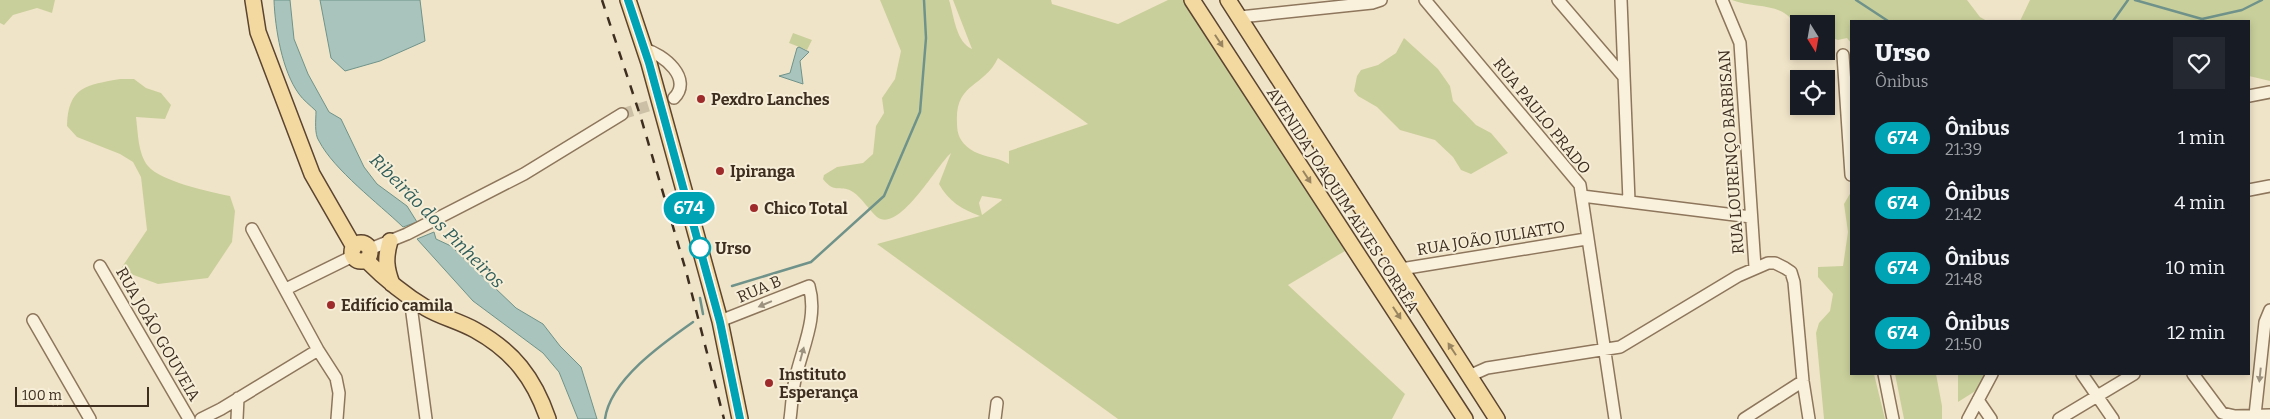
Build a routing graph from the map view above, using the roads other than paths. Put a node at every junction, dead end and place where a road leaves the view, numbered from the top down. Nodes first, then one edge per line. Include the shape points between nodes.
1 (254, 0) edge
2 (628, 0) edge
3 (1192, 0) edge
4 (1228, 0) edge
5 (1381, 0) edge
6 (1425, 0) edge
7 (1558, 0) edge
8 (1621, 0) edge
9 (1722, 0) edge
10 (1240, 17) junction
11 (644, 49) junction
12 (1843, 55) dead end
13 (1624, 78) junction
14 (2270, 92) edge
15 (2250, 96) edge
16 (674, 98) dead end
17 (622, 114) tunnel mouth
18 (1850, 160) edge
19 (2270, 186) edge
20 (2250, 190) edge
21 (1582, 196) junction
22 (1629, 202) junction
23 (1751, 217) junction
24 (252, 229) dead end
25 (1586, 239) junction
26 (390, 241) junction
27 (361, 253) junction
28 (100, 266) dead end
29 (1755, 267) junction
30 (1401, 269) junction
31 (392, 286) junction
32 (286, 289) junction
33 (410, 298) junction
34 (2270, 310) edge
35 (33, 320) dead end
36 (720, 322) junction
37 (318, 350) junction
38 (1604, 350) junction
39 (1884, 375) edge
40 (1991, 375) edge
41 (2083, 375) edge
42 (2132, 375) edge
43 (1469, 376) junction
44 (2199, 379) edge
45 (1803, 381) junction
46 (2098, 397) junction
47 (238, 398) junction
48 (1978, 400) junction
49 (997, 403) dead end
50 (2255, 415) junction
51 (2270, 415) edge
52 (90, 419) edge
53 (189, 419) edge
54 (201, 419) edge
55 (237, 419) edge
56 (337, 419) edge
57 (426, 419) edge
58 (548, 419) edge
59 (740, 419) edge
60 (790, 419) edge
61 (995, 419) edge
62 (1465, 419) edge
63 (1497, 419) edge
64 (1615, 419) edge
65 (1744, 419) edge
66 (1809, 419) edge
67 (1893, 419) edge
68 (1968, 419) edge
69 (1991, 419) edge
70 (2059, 419) edge
71 (2114, 419) edge

1 - 27 main road via 258,32 312,174
2 - 11 main road
3 -> 62 main road, AVENIDA JOAQUIM ALVES CORRÊA
4 - 10 main road, AVENIDA JOAQUIM ALVES CORRÊA
5 - 10 street
6 - 21 street, RUA PAULO PRADO via 1570,172 1580,185
7 - 13 street
8 - 13 street
9 - 23 street, RUA LOURENÇO BARBISAN via 1740,43
10 - 30 main road, AVENIDA JOAQUIM ALVES CORRÊA
11 - 16 street via 655,52 678,74 680,88
11 - 36 main road
12 - 18 street
13 - 22 street
14 - 15 street
17 - 26 street via 524,174
19 - 20 street
21 - 22 street
21 - 25 street, RUA PAULO PRADO
22 - 23 street
23 - 29 street, RUA LOURENÇO BARBISAN
24 - 32 street
25 - 30 street, RUA JOÃO JULIATTO
25 - 38 street, RUA PAULO PRADO
26 - 27 street
26 - 31 main road via 386,268
27 - 31 main road
27 - 32 street
28 - 53 street, RUA JOÃO GOUVEIA
29 - 38 street via 1631,342
29 - 45 street, RUA LOURENÇO BARBISAN via 1775,263 1786,268 1793,277
43 -> 30 main road, AVENIDA JOAQUIM ALVES CORRÊA
31 - 33 main road
32 - 37 street
33 - 57 street
33 - 58 main road via 494,341 530,377
34 -> 50 street via 2265,322
35 - 52 street
36 - 59 main road
60 -> 36 street, RUA B via 795,379 812,315 809,286
37 - 47 street
37 - 56 street via 336,378 339,393
38 - 43 street via 1488,368
38 - 64 street, RUA PAULO PRADO
39 - 67 street
40 - 48 street
41 - 46 street
42 - 46 street
43 - 63 main road, AVENIDA JOAQUIM ALVES CORRÊA
44 - 50 street via 2222,413
45 - 65 street
45 - 66 street, RUA LOURENÇO BARBISAN
46 - 70 street
46 - 71 street
47 - 54 street
47 - 55 street
48 - 68 street
48 - 69 street
49 - 61 street
50 - 51 street

